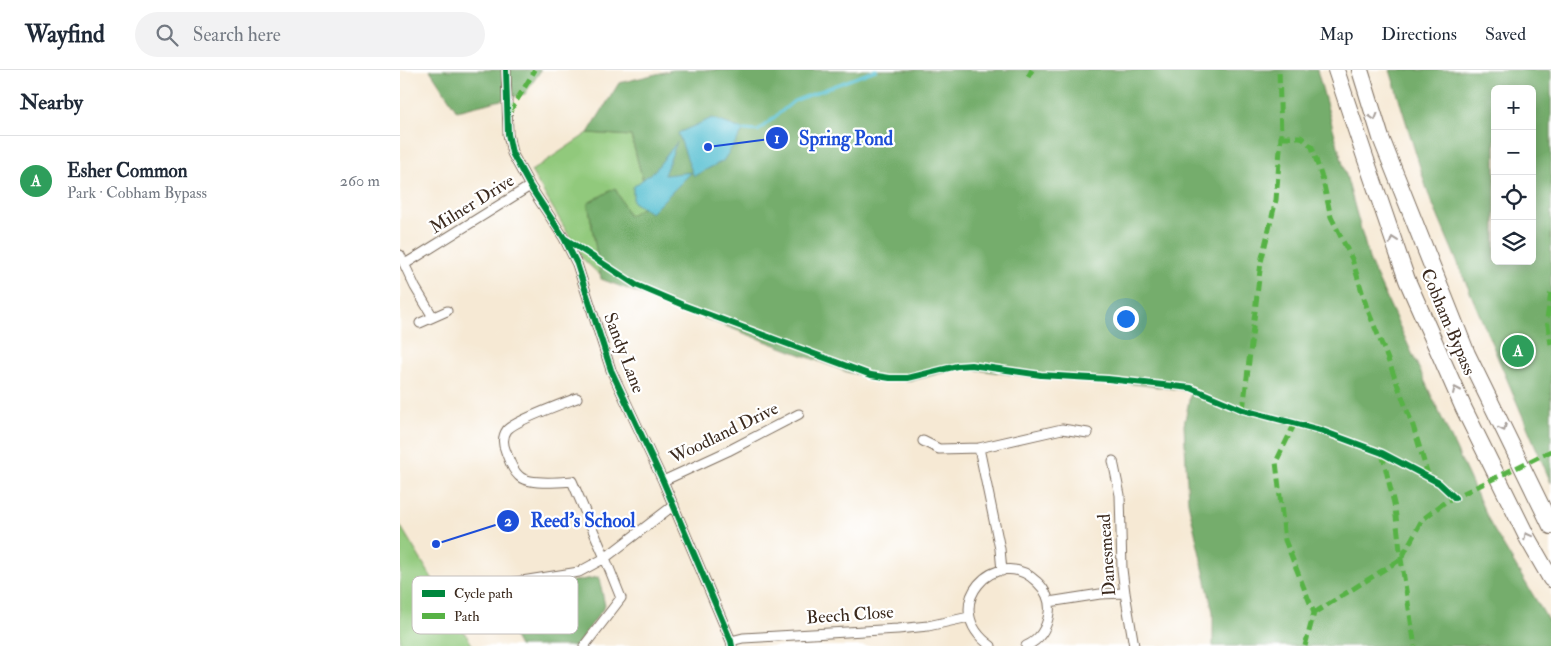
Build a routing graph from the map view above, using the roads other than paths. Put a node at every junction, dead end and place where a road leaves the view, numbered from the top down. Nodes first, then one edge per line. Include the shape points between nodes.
1 (506, 70) edge
2 (1336, 70) edge
3 (1360, 70) edge
4 (530, 186) junction
5 (400, 255) edge
6 (405, 264) junction
7 (447, 311) dead end
8 (433, 317) junction
9 (420, 323) dead end
10 (577, 398) dead end
11 (799, 414) dead end
12 (1088, 433) dead end
13 (923, 441) dead end
14 (979, 448) junction
15 (1113, 462) dead end
16 (663, 481) junction
17 (674, 506) junction
18 (1551, 526) edge
19 (605, 558) junction
20 (1002, 571) junction
21 (554, 576) edge
22 (1551, 579) edge
23 (1125, 593) junction
24 (1049, 602) junction
25 (969, 617) junction
26 (731, 643) edge
27 (584, 646) edge
28 (991, 646) edge
29 (1026, 646) edge
30 (1134, 646) edge

1 - 4 street, Sandy Lane via 508,134 512,153
22 -> 2 highway, Cobham Bypass via 1464,409 1407,280
3 -> 18 highway, Cobham Bypass via 1381,138 1467,354
4 - 6 street, Milner Drive
4 - 16 street, Sandy Lane via 564,238 576,264 611,370
5 - 6 street
6 - 8 street
7 - 8 street
8 - 9 street
10 - 19 street via 507,429 504,446 510,464 520,477 540,482 572,481
11 - 16 street, Woodland Drive
12 - 14 street via 1062,429
13 - 14 street via 939,449
14 - 20 street
15 - 23 street, Danesmead via 1120,495
16 - 17 street, Sandy Lane
17 - 19 street
17 - 26 street, Sandy Lane
19 - 21 street via 579,572
19 - 27 street via 621,598
20 - 24 street via 1011,569 1030,575 1043,588
20 - 25 street via 991,573 980,581 969,602
23 - 24 street
23 - 30 street, Danesmead
24 - 29 street via 1048,623 1035,641
25 - 26 street, Beech Close via 928,626 744,638
25 - 28 street via 975,631

